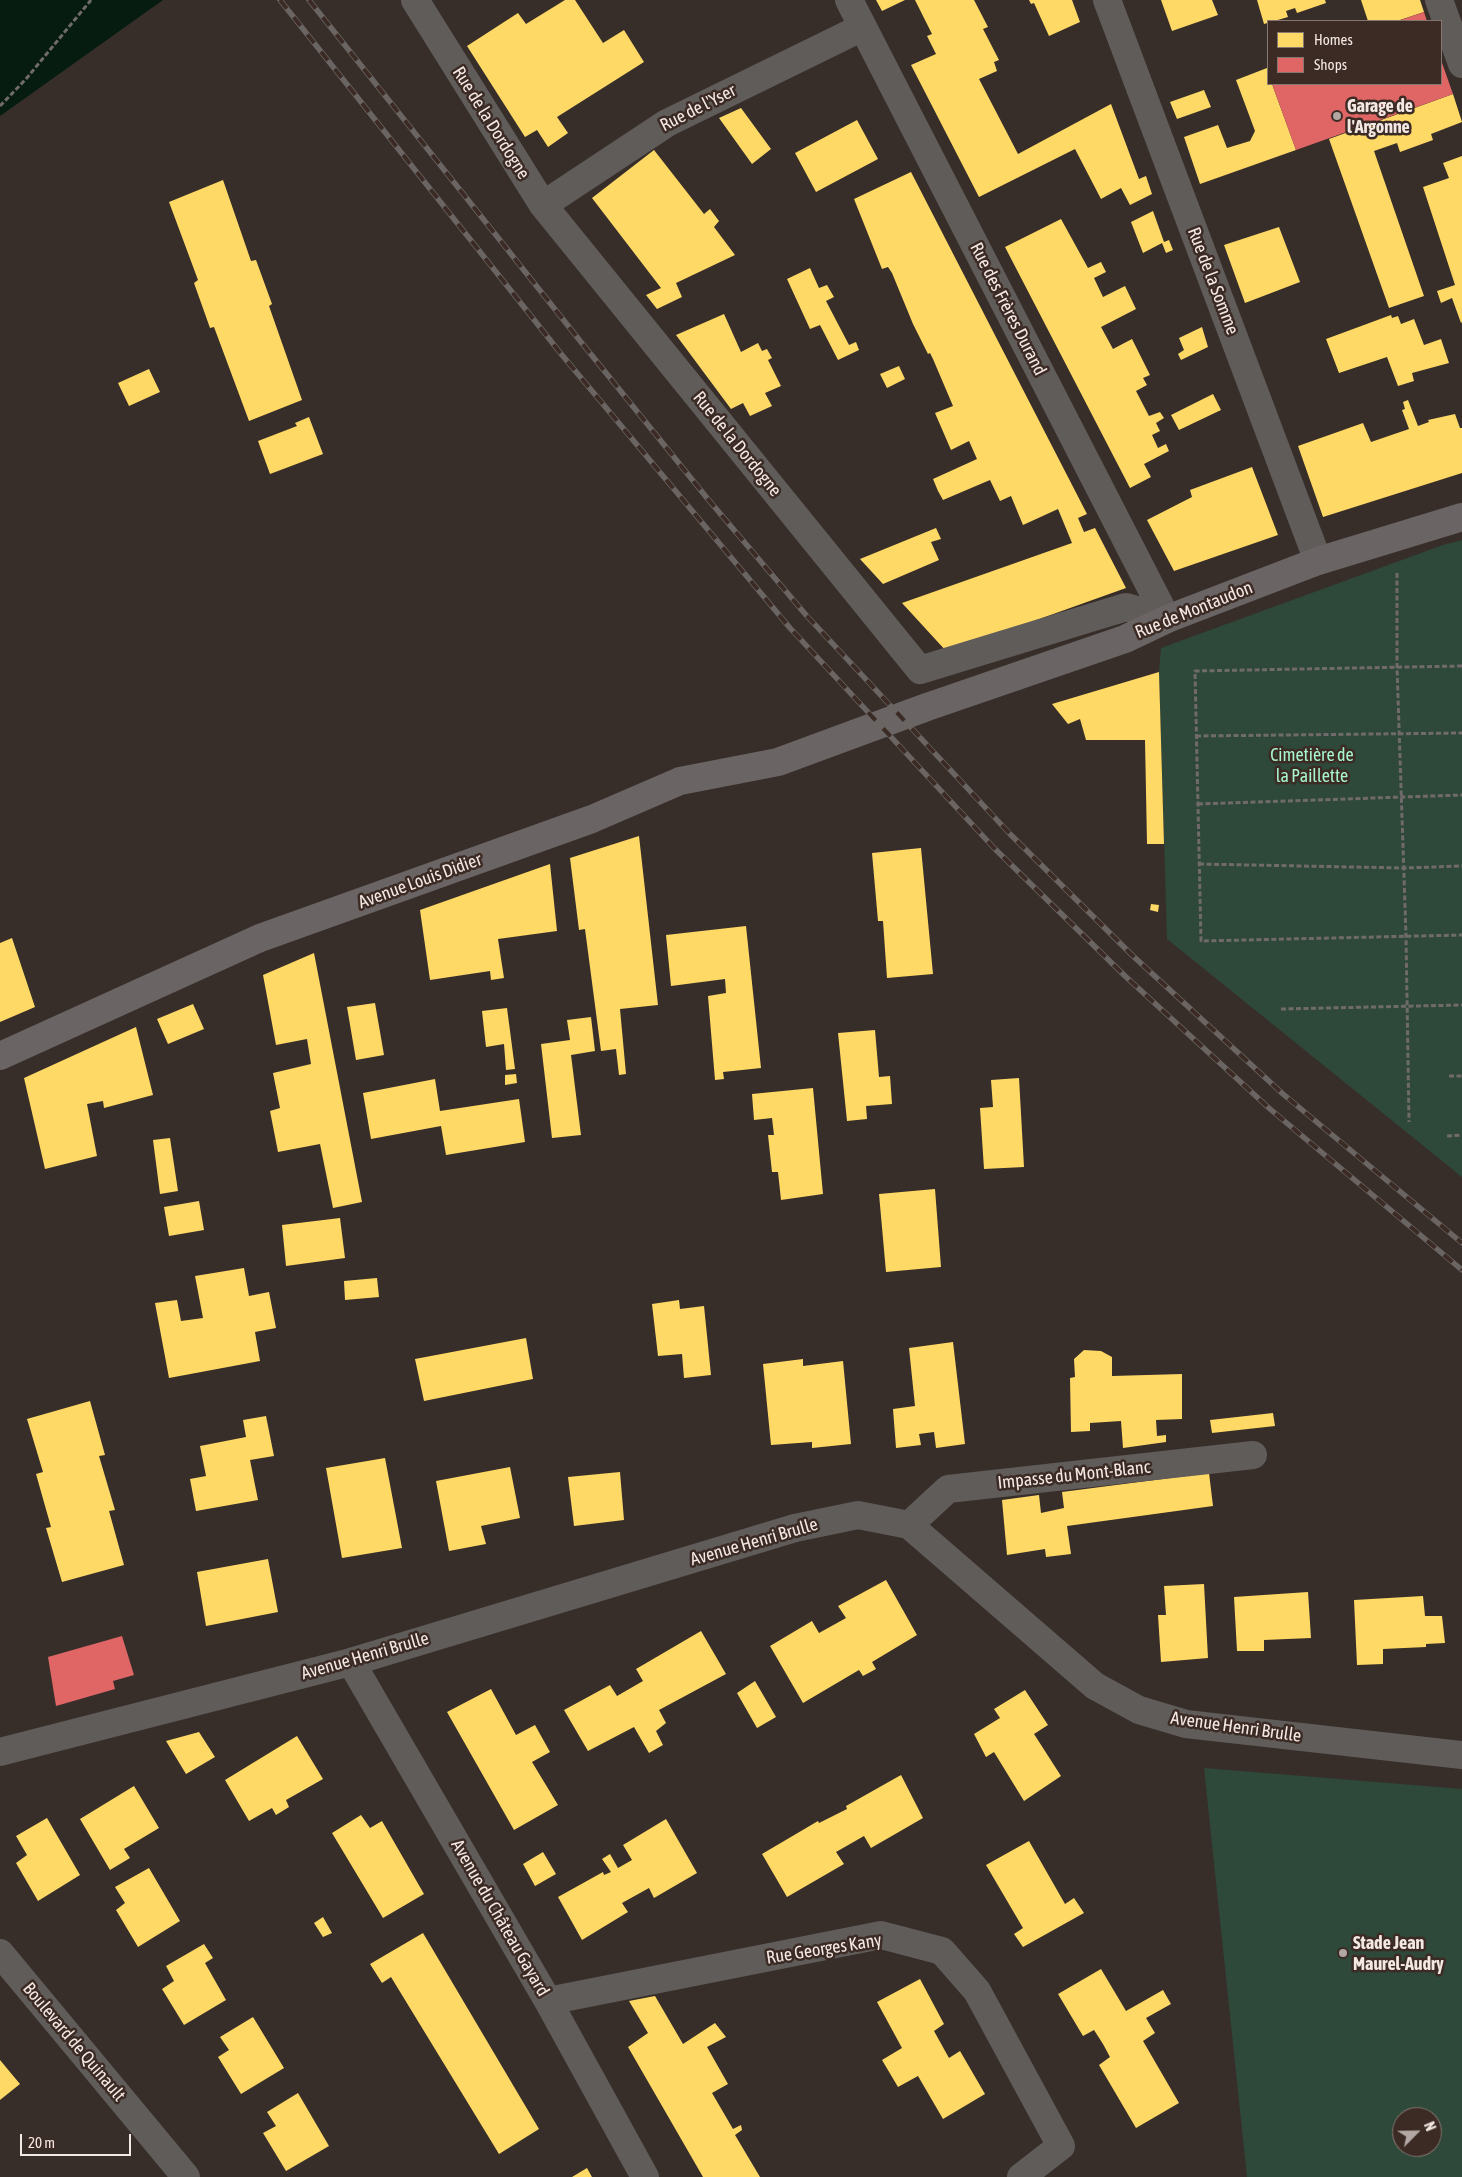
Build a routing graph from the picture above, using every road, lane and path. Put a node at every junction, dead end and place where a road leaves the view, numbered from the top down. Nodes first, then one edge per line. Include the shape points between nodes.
1 (91, 0) edge
2 (415, 0) edge
3 (849, 0) edge
4 (1107, 0) edge
5 (1439, 0) edge
6 (862, 27) junction
7 (1462, 64) edge
8 (0, 106) edge
9 (543, 205) junction
10 (1462, 517) edge
11 (1318, 561) junction
12 (1405, 570) dead end
13 (1167, 619) junction
14 (1462, 666) edge
15 (1397, 667) junction
16 (1462, 733) edge
17 (1399, 734) junction
18 (850, 736) joint
19 (1196, 736) junction
20 (1462, 795) edge
21 (1401, 797) junction
22 (1198, 804) junction
23 (1199, 864) junction
24 (1462, 866) edge
25 (1404, 868) junction
26 (1462, 935) edge
27 (1406, 936) junction
28 (1462, 1005) edge
29 (1407, 1006) junction
30 (1281, 1009) dead end
31 (0, 1056) edge
32 (1449, 1076) dead end
33 (1462, 1076) edge
34 (1409, 1122) dead end
35 (1462, 1135) edge
36 (1447, 1136) dead end
37 (1253, 1455) dead end
38 (910, 1525) junction
39 (351, 1662) junction
40 (0, 1752) edge
41 (1462, 1755) edge
42 (0, 1953) edge
43 (548, 2001) junction
44 (186, 2177) edge
45 (645, 2177) edge
46 (1021, 2177) edge

1 - 8 path
2 - 9 street, Rue de la Dordogne
3 - 6 street, Rue des Frères Durand
4 - 11 street, Rue de la Somme
5 - 7 street
6 - 9 street, Rue de l'Yser via 667,123
6 - 13 street, Rue des Frères Durand
9 - 13 street, Rue de la Dordogne via 920,670 1126,607
10 - 11 main road, Rue de Montaudon
11 - 13 main road, Rue de Montaudon
12 - 15 path via 1397,573
13 - 18 main road, Rue de Montaudon via 1125,639
14 - 15 path
15 - 17 path
15 - 19 path via 1195,671
16 - 17 path
17 - 19 path
17 - 21 path
18 - 31 main road, Avenue Louis Didier via 778,762 680,781 592,819 260,938
19 - 22 path
20 - 21 path
21 - 22 path
21 - 25 path
22 - 23 path
23 - 25 path
23 - 27 path via 1201,941
24 - 25 path
25 - 27 path
26 - 27 path
27 - 29 path
28 - 29 path
29 - 30 path
29 - 34 path
32 - 33 path
35 - 36 path
37 - 38 street, Impasse du Mont-Blanc via 948,1489
38 - 39 street, Avenue Henri Brulle via 858,1515 795,1528
38 - 41 street, Avenue Henri Brulle via 1095,1686 1139,1710 1186,1724
39 - 40 street, Avenue Henri Brulle
39 - 43 street, Avenue du Château Gayard
42 - 44 street, Boulevard de Quinault
43 - 45 street, Avenue du Château Gayard
43 - 46 street, Rue Georges Kany via 881,1935 942,1951 977,1992 1061,2146

